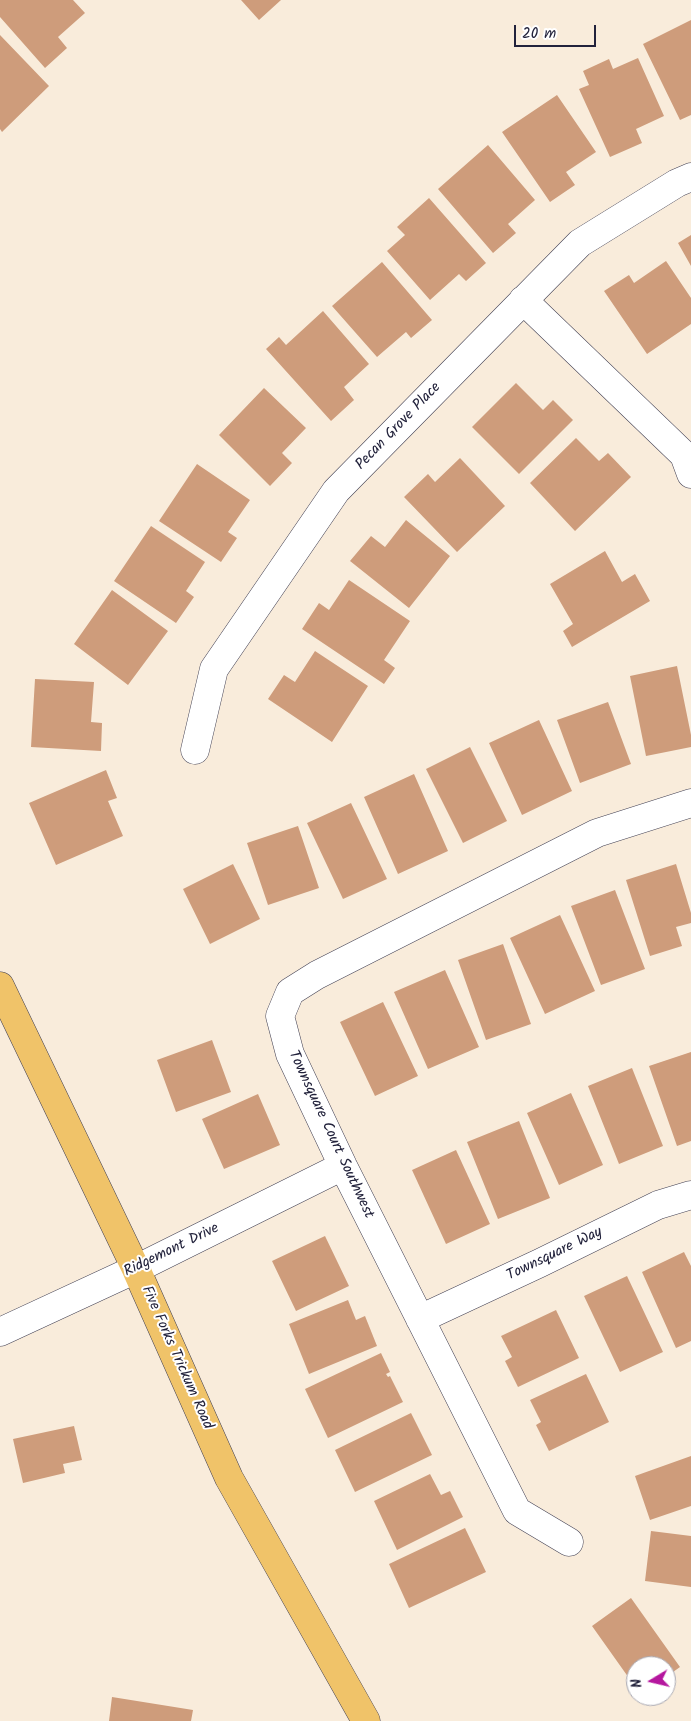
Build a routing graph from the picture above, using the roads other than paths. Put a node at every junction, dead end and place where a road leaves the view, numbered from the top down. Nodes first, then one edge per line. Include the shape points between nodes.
1 (691, 177) edge
2 (523, 300) junction
3 (691, 474) edge
4 (195, 750) dead end
5 (691, 803) edge
6 (0, 986) edge
7 (343, 1166) junction
8 (691, 1195) edge
9 (136, 1269) junction
10 (420, 1319) junction
11 (0, 1332) edge
12 (569, 1542) dead end
13 (366, 1721) edge

1 - 2 street, Pecan Grove Place via 580,242
2 - 3 street via 684,455
2 - 4 street, Pecan Grove Place via 336,491 214,669
5 - 7 street, Townsquare Court Southwest via 597,833 317,975 290,992 280,1016 290,1054
6 - 9 main road, Five Forks Trickum Road
7 - 9 street, Ridgemont Drive
7 - 10 street, Townsquare Court Southwest
8 - 10 street, Townsquare Way via 658,1205
9 - 11 street, Ridgemont Drive
9 - 13 main road, Five Forks Trickum Road via 230,1478
10 - 12 street, Townsquare Court Southwest via 517,1511

